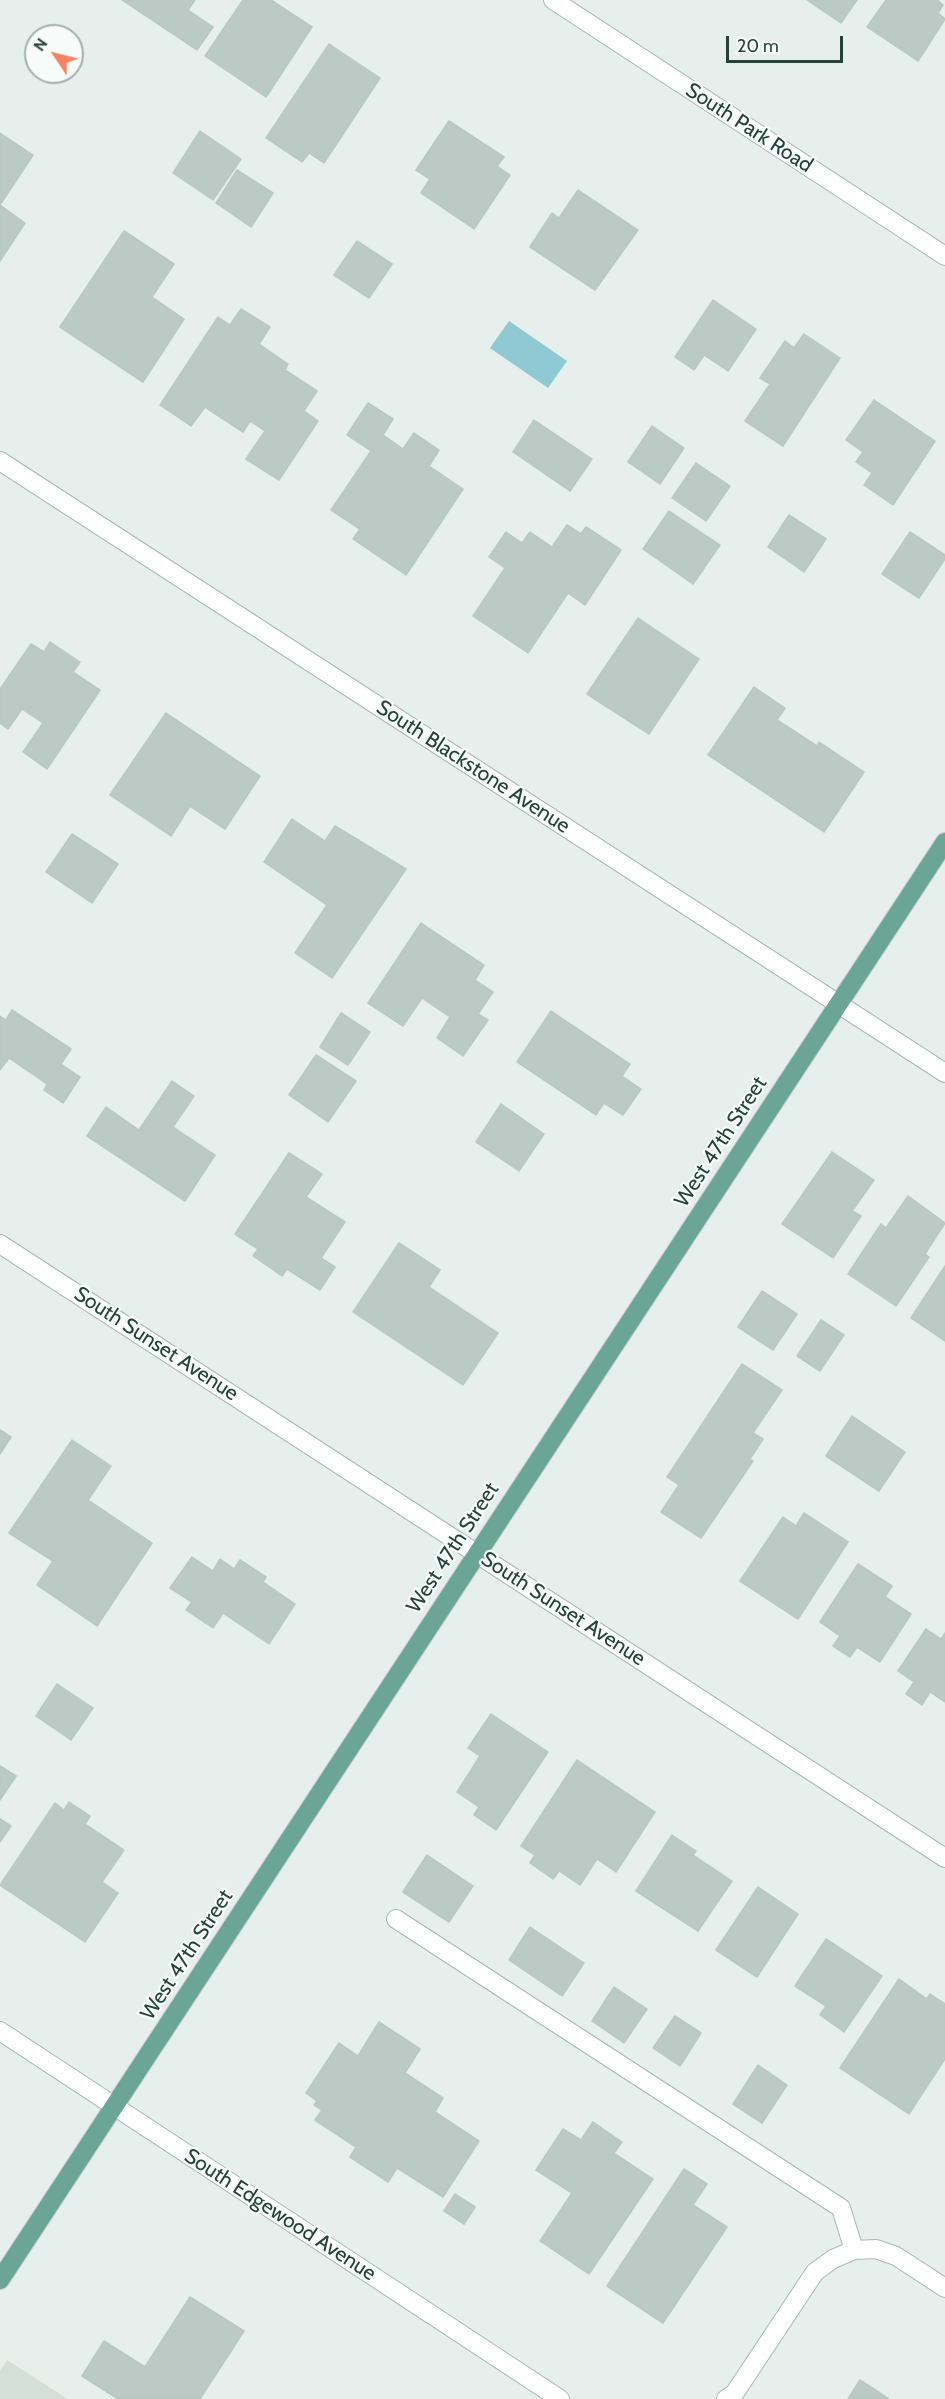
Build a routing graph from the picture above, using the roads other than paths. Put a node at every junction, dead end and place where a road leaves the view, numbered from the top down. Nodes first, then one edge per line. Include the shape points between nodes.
1 (553, 0) edge
2 (945, 256) edge
3 (0, 461) edge
4 (945, 842) edge
5 (839, 1004) junction
6 (945, 1073) edge
7 (0, 1244) edge
8 (477, 1553) junction
9 (945, 1858) edge
10 (396, 1919) dead end
11 (0, 2031) edge
12 (114, 2106) junction
13 (854, 2250) junction
14 (0, 2280) edge
15 (945, 2288) edge
16 (560, 2399) edge
17 (726, 2399) edge

1 - 2 street, South Park Road
3 - 5 street, South Blackstone Avenue
4 - 5 main road, West 47th Street
5 - 6 street, South Blackstone Avenue
5 - 8 main road, West 47th Street
7 - 8 street, South Sunset Avenue
8 - 9 street, South Sunset Avenue
8 - 12 main road, West 47th Street
10 - 13 street via 841,2208
11 - 12 street, South Edgewood Avenue
12 - 14 main road, West 47th Street
12 - 16 street, South Edgewood Avenue
13 - 15 street via 876,2249 896,2256
13 - 17 street via 814,2272 734,2394

